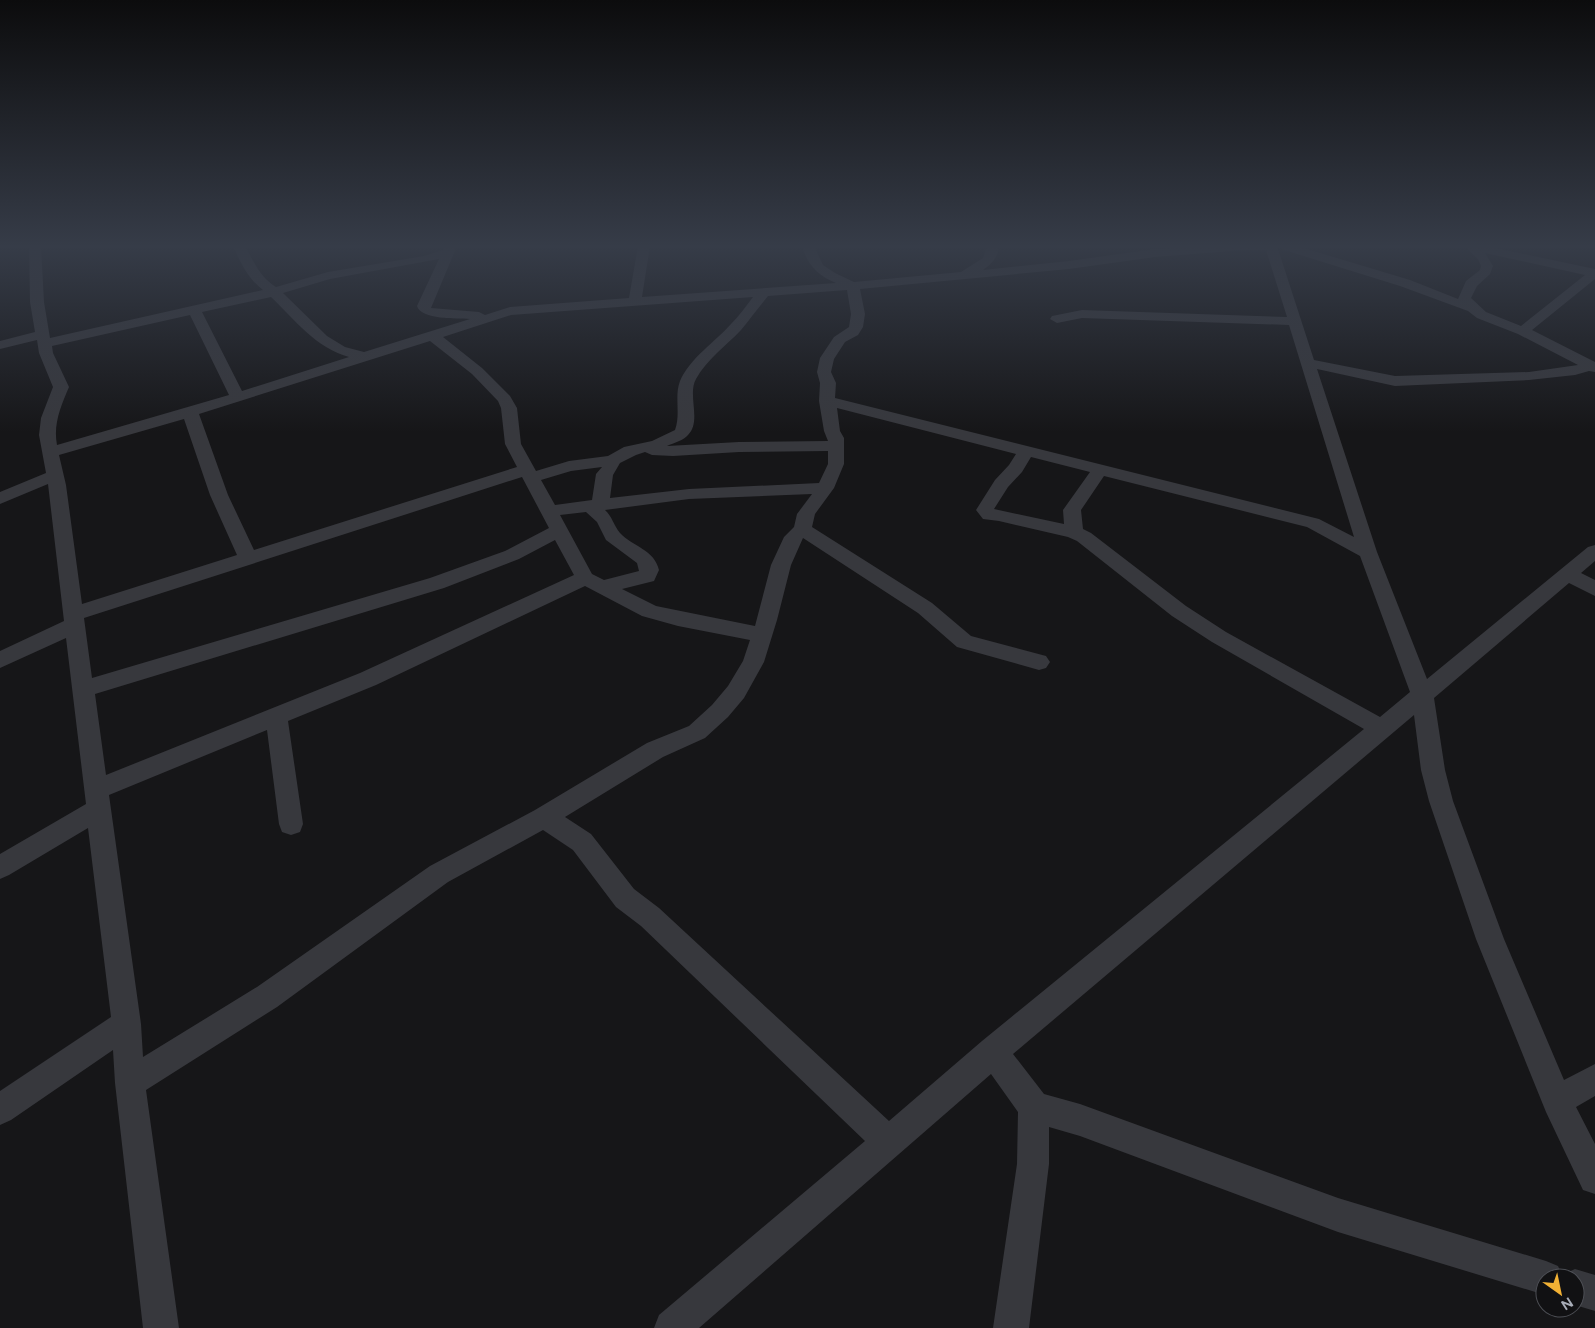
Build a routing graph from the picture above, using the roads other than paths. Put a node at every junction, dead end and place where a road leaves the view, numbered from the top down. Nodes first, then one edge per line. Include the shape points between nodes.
1 (38, 308) edge
2 (203, 308) edge
3 (291, 308) edge
4 (424, 308) edge
5 (556, 308) edge
6 (751, 308) edge
7 (857, 308) edge
8 (1292, 308) edge
9 (1470, 308) edge
10 (1552, 308) edge
11 (194, 310) junction
12 (486, 317) junction
13 (1057, 319) dead end
14 (1296, 322) junction
15 (1524, 331) junction
16 (433, 336) junction
17 (44, 339) junction
18 (0, 345) edge
19 (365, 357) junction
20 (1310, 363) junction
21 (1593, 366) edge
22 (238, 397) junction
23 (827, 401) junction
24 (190, 412) junction
25 (836, 446) junction
26 (644, 448) junction
27 (1026, 451) junction
28 (612, 461) junction
29 (53, 464) junction
30 (1100, 470) junction
31 (528, 474) junction
32 (825, 488) junction
33 (0, 499) edge
34 (595, 506) junction
35 (551, 511) junction
36 (802, 529) junction
37 (560, 530) junction
38 (1074, 532) junction
39 (1595, 551) edge
40 (1368, 552) junction
41 (248, 558) junction
42 (1568, 574) junction
43 (594, 582) junction
44 (1595, 589) edge
45 (74, 620) junction
46 (762, 634) junction
47 (0, 660) edge
48 (1040, 662) dead end
49 (83, 689) junction
50 (1422, 694) junction
51 (276, 716) junction
52 (1381, 728) junction
53 (97, 799) junction
54 (544, 816) junction
55 (292, 824) dead end
56 (0, 867) edge
57 (126, 1024) junction
58 (993, 1052) junction
59 (1595, 1079) edge
60 (130, 1083) junction
61 (1557, 1101) junction
62 (1034, 1107) junction
63 (0, 1109) edge
64 (889, 1142) junction
65 (1595, 1178) edge
66 (1535, 1275) edge
67 (161, 1328) edge
68 (672, 1328) edge
69 (1011, 1328) edge

1 - 17 street
2 - 11 street
3 - 19 street via 329,345
4 - 12 street via 438,313
5 - 12 street via 510,311
6 - 26 street via 703,359 688,380 686,422 682,433
7 - 23 street via 853,332 839,340 826,358
8 - 14 street
9 - 15 street
10 - 15 street
11 - 17 street
11 - 22 street
12 - 16 street
13 - 14 street via 1082,314
14 - 20 street
15 - 21 street
16 - 19 street
16 - 31 street via 484,377 505,399 513,444
17 - 18 street
17 - 29 street via 46,354 61,387 49,418 47,434
19 - 22 street
20 - 21 street via 1395,381 1530,376
20 - 40 street
22 - 24 street
23 - 25 street
23 - 27 street
24 - 29 street
24 - 41 street via 219,494
25 - 26 street via 673,451
25 - 32 street via 836,464
26 - 28 street
27 - 30 street
27 - 38 street via 985,510 988,514
28 - 31 street
28 - 34 street
29 - 33 street
29 - 45 street
30 - 38 street via 1072,510
30 - 40 street via 1314,524
31 - 35 street
31 - 41 street
32 - 34 street via 689,494
32 - 36 street via 806,514
34 - 35 street
34 - 43 street via 612,536 644,558 650,572 647,576
35 - 37 street
36 - 46 street via 794,537 781,566
36 - 48 street via 897,589 964,642
37 - 43 street
37 - 49 street via 512,555 438,583
38 - 52 street via 1218,637
39 - 42 street
40 - 50 street
41 - 45 street
42 - 44 street
42 - 50 street
43 - 46 street via 649,611
43 - 51 street
45 - 47 street
45 - 49 street
46 - 54 street via 753,662 736,692 697,732 655,750
49 - 53 street
50 - 52 street
50 - 61 street via 1441,801 1490,939
51 - 53 street
51 - 55 street
52 - 58 street
53 - 56 street
53 - 57 street
54 - 60 street via 439,874 267,997
54 - 64 street via 582,842 625,898 650,917
57 - 60 street
57 - 63 street
58 - 62 street
58 - 64 street
59 - 61 street
60 - 67 street
61 - 65 street
62 - 66 street via 1080,1120 1338,1215
62 - 69 street via 1033,1164
64 - 68 street

